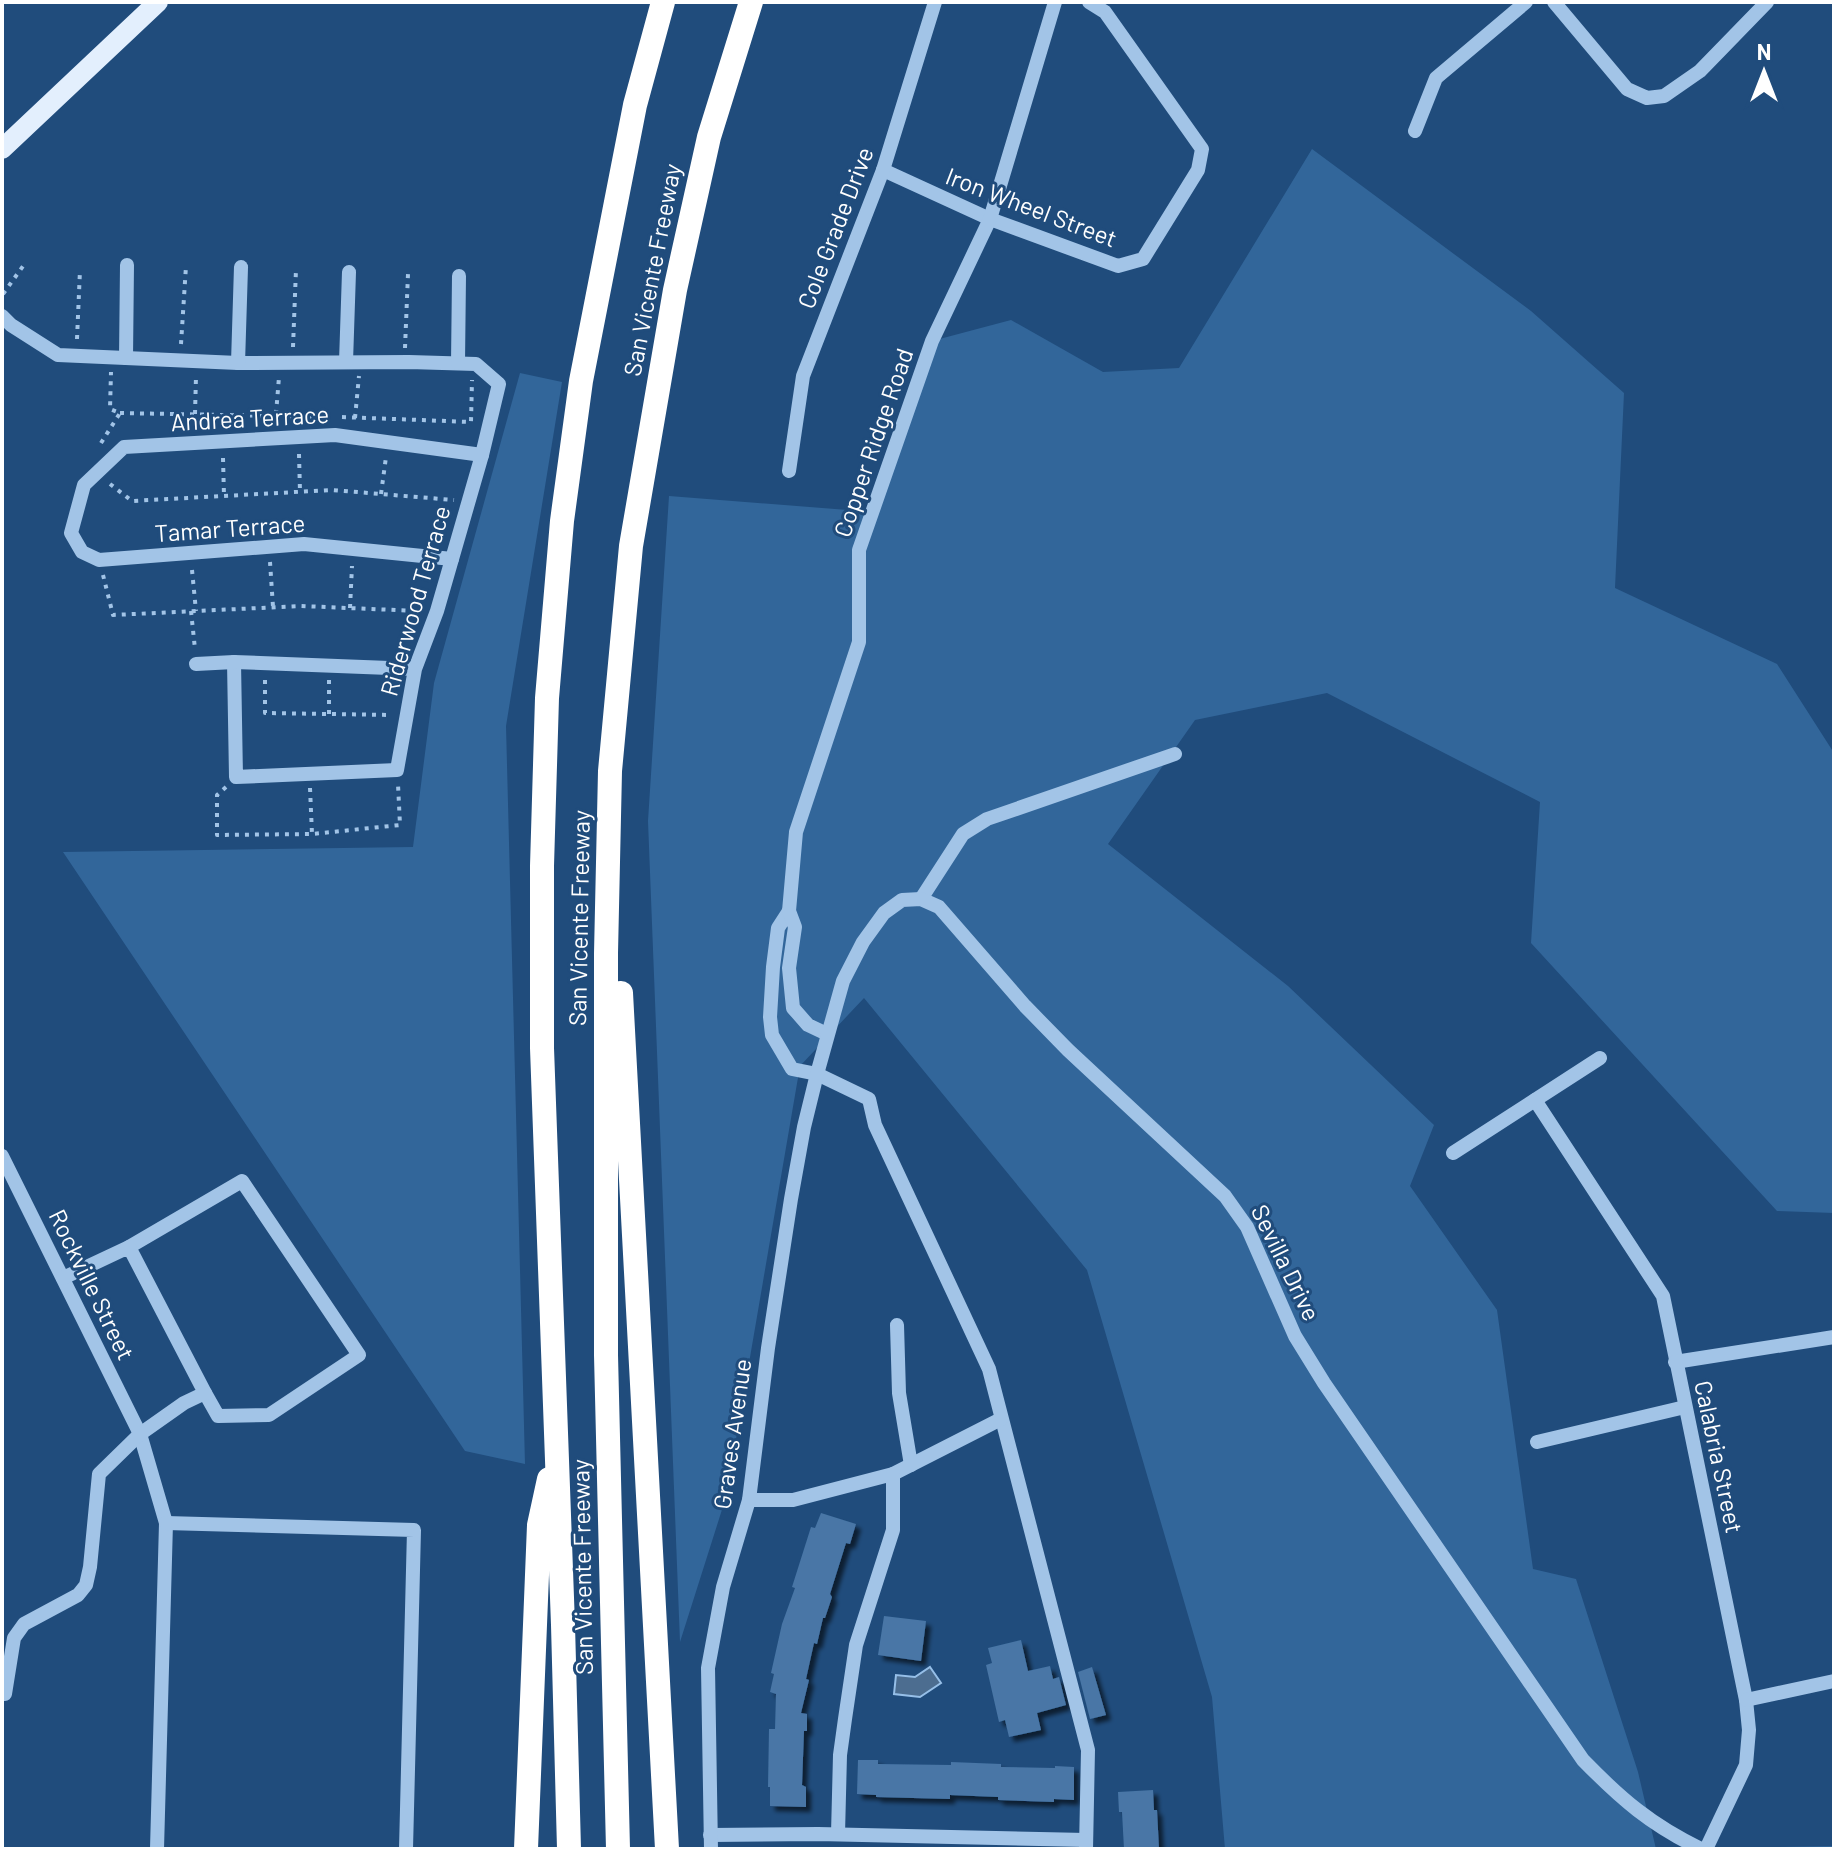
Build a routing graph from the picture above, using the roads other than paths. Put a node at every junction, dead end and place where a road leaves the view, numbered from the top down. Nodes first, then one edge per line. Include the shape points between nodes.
1 (158, 2) edge
2 (663, 2) edge
3 (751, 2) edge
4 (935, 2) edge
5 (1055, 2) edge
6 (1089, 2) edge
7 (1526, 2) edge
8 (1554, 2) edge
9 (1767, 2) edge
10 (1415, 131) dead end
11 (2, 149) edge
12 (883, 170) junction
13 (990, 219) junction
14 (127, 265) dead end
15 (241, 267) dead end
16 (349, 272) dead end
17 (459, 276) dead end
18 (2, 316) edge
19 (118, 358) junction
20 (353, 362) junction
21 (238, 363) junction
22 (465, 364) junction
23 (482, 455) junction
24 (789, 471) dead end
25 (452, 559) junction
26 (99, 560) joint
27 (234, 662) junction
28 (196, 664) road end
29 (415, 669) junction
30 (1175, 754) dead end
31 (610, 771) junction
32 (921, 899) junction
33 (789, 911) junction
34 (827, 1034) junction
35 (1600, 1058) dead end
36 (817, 1074) junction
37 (1535, 1100) junction
38 (1453, 1153) dead end
39 (2, 1156) edge
40 (129, 1247) junction
41 (63, 1278) junction
42 (897, 1325) dead end
43 (1834, 1337) edge
44 (1675, 1362) junction
45 (205, 1393) junction
46 (1685, 1407) junction
47 (1001, 1419) junction
48 (140, 1434) junction
49 (556, 1442) junction
50 (1537, 1442) dead end
51 (911, 1465) junction
52 (893, 1474) junction
53 (749, 1500) junction
54 (166, 1523) junction
55 (1834, 1681) edge
56 (2, 1694) edge
57 (1746, 1700) junction
58 (838, 1834) junction
59 (710, 1842) edge
60 (1086, 1844) edge
61 (157, 1849) edge
62 (406, 1849) edge
63 (526, 1849) edge
64 (569, 1849) edge
65 (618, 1849) edge
66 (667, 1849) edge
67 (1704, 1849) edge

1 - 11 main road
2 - 49 highway, San Vicente Freeway via 635,105 581,381 547,698 542,1048
3 - 31 highway, San Vicente Freeway via 709,137 675,290 631,546
4 - 12 street, Cole Grade Drive
5 - 13 street, Copper Ridge Road
6 - 13 street, Iron Wheel Street via 1105,12 1202,149 1198,170 1143,259 1118,266
7 - 10 street via 1436,78
8 - 9 street via 1627,89 1647,98 1664,96 1700,71
12 - 13 street, Iron Wheel Street
12 - 24 street, Cole Grade Drive via 803,376
13 - 33 street, Copper Ridge Road via 932,341 859,550 859,642 796,832
14 - 19 street
15 - 21 street
16 - 20 street
17 - 22 street
18 - 19 street via 58,355
19 - 21 street
20 - 21 street
20 - 22 street
22 - 23 street, Riderwood Terrace via 476,364 499,384
23 - 25 street, Riderwood Terrace
23 - 26 street, Andrea Terrace via 335,435 124,447 84,485 71,533 82,552
25 - 26 street, Tamar Terrace via 304,544
25 - 29 street, Riderwood Terrace
27 - 28 street
27 - 29 street
27 - 29 street, Riderwood Terrace via 236,777 397,770
30 - 32 street via 987,819 963,834
31 - 65 highway, San Vicente Freeway via 606,1355
31 - 66 highway
32 - 34 street via 902,900 884,913 863,942 843,981
32 - 67 street, Sevilla Drive via 939,907 1068,1050 1225,1196 1247,1227 1295,1336 1324,1383 1583,1760 1636,1811
33 - 34 street, Copper Ridge Road via 795,927 789,968 793,1008 808,1025
33 - 36 street, Copper Ridge Road via 778,928 772,1035 792,1069
34 - 36 street
35 - 37 street
36 - 47 street, Copper Ridge Road via 869,1099 875,1125 989,1369
36 - 53 street, Graves Avenue via 786,1229
37 - 38 street
37 - 44 street, Calabria Street via 1663,1296
39 - 41 street, Rockville Street
40 - 41 street
40 - 45 street
40 - 45 street via 242,1181 359,1355 269,1415 218,1416
41 - 48 street, Rockville Street
42 - 51 street via 899,1393
43 - 44 street
44 - 46 street, Calabria Street
45 - 48 street
46 - 50 street
46 - 57 street, Calabria Street
47 - 51 street
47 - 60 street, Copper Ridge Road via 1088,1750
48 - 54 street, Rockville Street
48 - 56 street via 99,1474 86,1585 78,1595 24,1624 14,1638
49 - 63 highway via 539,1525
49 - 64 highway, San Vicente Freeway
51 - 52 street
52 - 53 street via 793,1500
52 - 58 street via 893,1530 856,1645 840,1755
53 - 59 street, Graves Avenue via 723,1587 708,1668
54 - 61 street, Rockville Street
54 - 62 street via 414,1530
55 - 57 street
57 - 67 street, Calabria Street via 1746,1765
58 - 59 street
58 - 60 street

